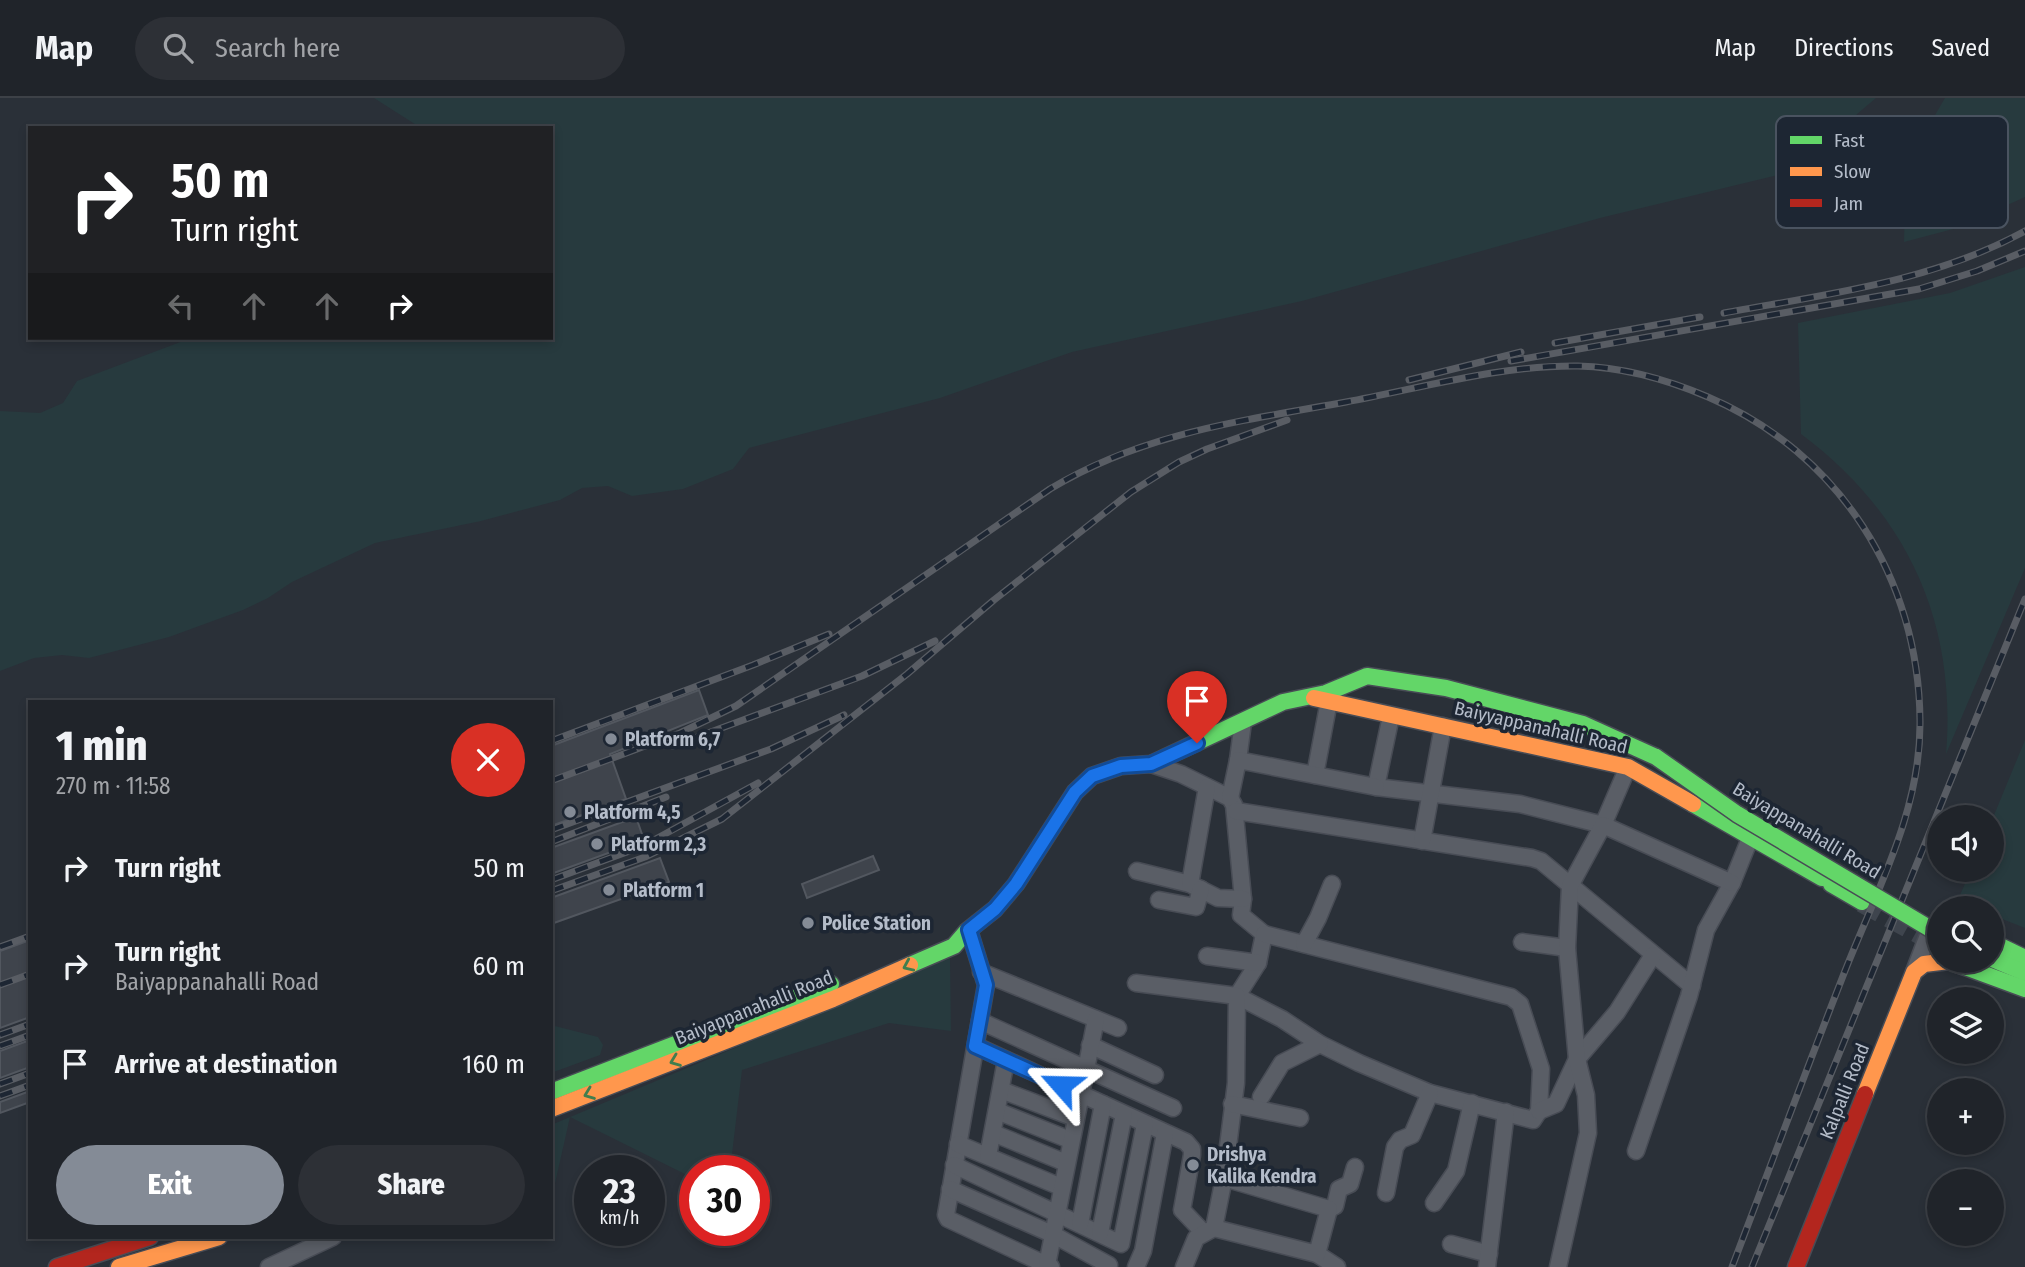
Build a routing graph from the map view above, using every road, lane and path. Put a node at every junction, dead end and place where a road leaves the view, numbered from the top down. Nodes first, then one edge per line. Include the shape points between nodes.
1 (1308, 696) junction
2 (1329, 701) junction
3 (1391, 716) junction
4 (1242, 722) junction
5 (1443, 726) junction
6 (1238, 760) junction
7 (1151, 764) junction
8 (1628, 767) junction
9 (1315, 775) junction
10 (1207, 787) junction
11 (1376, 787) junction
12 (1431, 794) junction
13 (1233, 805) junction
14 (1603, 825) junction
15 (1751, 836) junction
16 (1422, 841) junction
17 (1137, 871) dead end
18 (1732, 883) junction
19 (1332, 884) dead end
20 (1570, 886) junction
21 (1195, 887) junction
22 (1243, 899) junction
23 (1159, 900) dead end
24 (1862, 902) tunnel mouth
25 (967, 931) junction
26 (1927, 931) edge
27 (1264, 934) junction
28 (1522, 942) dead end
29 (1304, 944) junction
30 (1567, 948) junction
31 (2004, 948) edge
32 (1927, 951) edge
33 (1653, 955) junction
34 (1207, 956) dead end
35 (2025, 958) edge
36 (1258, 963) junction
37 (1927, 964) edge
38 (2004, 968) edge
39 (981, 972) junction
40 (1914, 972) junction
41 (1990, 973) edge
42 (1136, 983) dead end
43 (2024, 983) edge
44 (1692, 986) junction
45 (1237, 996) junction
46 (1096, 1019) junction
47 (980, 1021) junction
48 (1118, 1028) dead end
49 (707, 1041) junction
50 (1320, 1044) junction
51 (1090, 1045) junction
52 (975, 1046) junction
53 (1577, 1059) junction
54 (1006, 1060) junction
55 (1085, 1069) junction
56 (1154, 1075) dead end
57 (1000, 1090) junction
58 (553, 1092) edge
59 (1430, 1093) junction
60 (1080, 1094) junction
61 (1261, 1097) dead end
62 (1472, 1103) junction
63 (1103, 1104) junction
64 (1232, 1104) junction
65 (1173, 1108) dead end
66 (553, 1109) edge
67 (997, 1111) junction
68 (1539, 1111) junction
69 (1506, 1112) junction
70 (1124, 1114) junction
71 (1075, 1118) junction
72 (1300, 1118) dead end
73 (1145, 1124) junction
74 (993, 1133) junction
75 (1165, 1133) junction
76 (1070, 1140) junction
77 (958, 1144) junction
78 (1636, 1151) dead end
79 (988, 1156) junction
80 (1066, 1163) junction
81 (954, 1165) junction
82 (1355, 1167) dead end
83 (1224, 1178) junction
84 (1061, 1187) junction
85 (950, 1189) junction
86 (1386, 1193) dead end
87 (1434, 1203) dead end
88 (1329, 1209) junction
89 (1056, 1212) junction
90 (1080, 1224) junction
91 (1208, 1230) junction
92 (1052, 1234) junction
93 (1107, 1237) junction
94 (144, 1239) edge
95 (212, 1239) edge
96 (329, 1239) edge
97 (1451, 1244) dead end
98 (1317, 1254) junction
99 (1013, 1259) edge
100 (1488, 1261) edge
101 (1049, 1266) edge
102 (1109, 1266) edge
103 (57, 1267) edge
104 (119, 1267) edge
105 (269, 1267) edge
106 (1136, 1267) edge
107 (1184, 1267) edge
108 (1338, 1267) edge
109 (1558, 1267) edge
110 (1796, 1267) edge

1 - 2 street, Baiyyappanahalli Road
1 - 4 street, Baiyappanahalli Road via 1283,702
1 - 26 street, Baiyappanahalli Road, bridge via 1367,676 1446,688 1584,724 1656,757 1737,814
2 - 3 street, Baiyyappanahalli Road
2 - 9 street
3 - 5 street, Baiyyappanahalli Road
3 - 11 street
4 - 6 street
4 - 7 street, Baiyappanahalli Road
5 - 8 street, Baiyyappanahalli Road
5 - 12 street
6 - 9 street
6 - 13 street
7 - 10 street
7 - 25 street, Baiyappanahalli Road via 1121,766 1092,776 1075,792 1016,884 995,909
8 - 14 street
8 - 15 street, Baiyyappanahalli Road
9 - 11 street
10 - 13 street
10 - 21 street
11 - 12 street
12 - 14 street via 1520,804
12 - 16 street
13 - 16 street
13 - 22 street
14 - 18 street
14 - 20 street
15 - 18 street
15 - 24 street, Baiyyappanahalli Road
16 - 20 street via 1532,858
17 - 21 street
18 - 44 street via 1706,930
19 - 29 street
20 - 30 street
20 - 33 street
21 - 22 street via 1218,898
21 - 23 street via 1196,906
22 - 27 street via 1241,915
25 - 39 street
25 - 49 street, Baiyappanahalli Road via 951,932
27 - 29 street
27 - 36 street
28 - 30 street
29 - 68 street via 1511,997 1520,1004 1541,1069
30 - 53 street
31 - 35 street
32 - 40 street, Kalpalli Road
33 - 44 street
33 - 53 street via 1617,1012
34 - 36 street
36 - 45 street
37 - 40 street
38 - 43 street
39 - 46 street
39 - 47 street via 986,985
40 - 110 street, Kalpalli Road
41 - 43 street
42 - 45 street
44 - 78 street
45 - 50 street
45 - 64 street
46 - 48 street
46 - 51 street
47 - 52 street
47 - 55 street
49 - 58 street, Baiyappanahalli Road
49 -> 66 street, Baiyappanahalli Road
50 - 59 street
50 - 61 street via 1282,1063
51 - 55 street
51 - 56 street
52 - 54 street
52 - 77 street
53 - 68 street via 1556,1104
53 - 109 street via 1586,1095 1588,1133
54 - 57 street
54 - 60 street
55 - 60 street
55 - 65 street
57 - 67 street
57 - 71 street
59 - 62 street
59 - 86 street via 1412,1135 1395,1147
60 - 63 street
60 - 71 street
62 - 69 street
62 - 87 street via 1457,1171
63 - 70 street
63 - 90 street
64 - 72 street
64 - 83 street
67 - 74 street
67 - 76 street
68 - 69 street via 1533,1120
69 - 100 street
70 - 73 street
70 - 93 street
71 - 76 street
73 - 75 street
73 - 93 street via 1123,1241
74 - 79 street
74 - 80 street
75 - 91 street via 1192,1149 1182,1210
75 - 106 street
76 - 80 street
77 - 79 street
77 - 81 street
79 - 84 street
80 - 84 street
81 - 85 street
81 - 89 street
82 - 88 street via 1350,1184 1339,1189 1335,1206
83 - 88 street
83 - 91 street
84 - 89 street
85 - 92 street
85 - 99 street via 948,1219
88 - 98 street
89 - 90 street
89 - 92 street
90 - 93 street
91 - 98 street
91 - 107 street via 1196,1238
92 - 101 street
92 - 102 street
93 - 102 street
94 - 103 street
95 - 104 street
96 - 105 street
97 - 100 street
98 - 108 street
99 - 101 street

